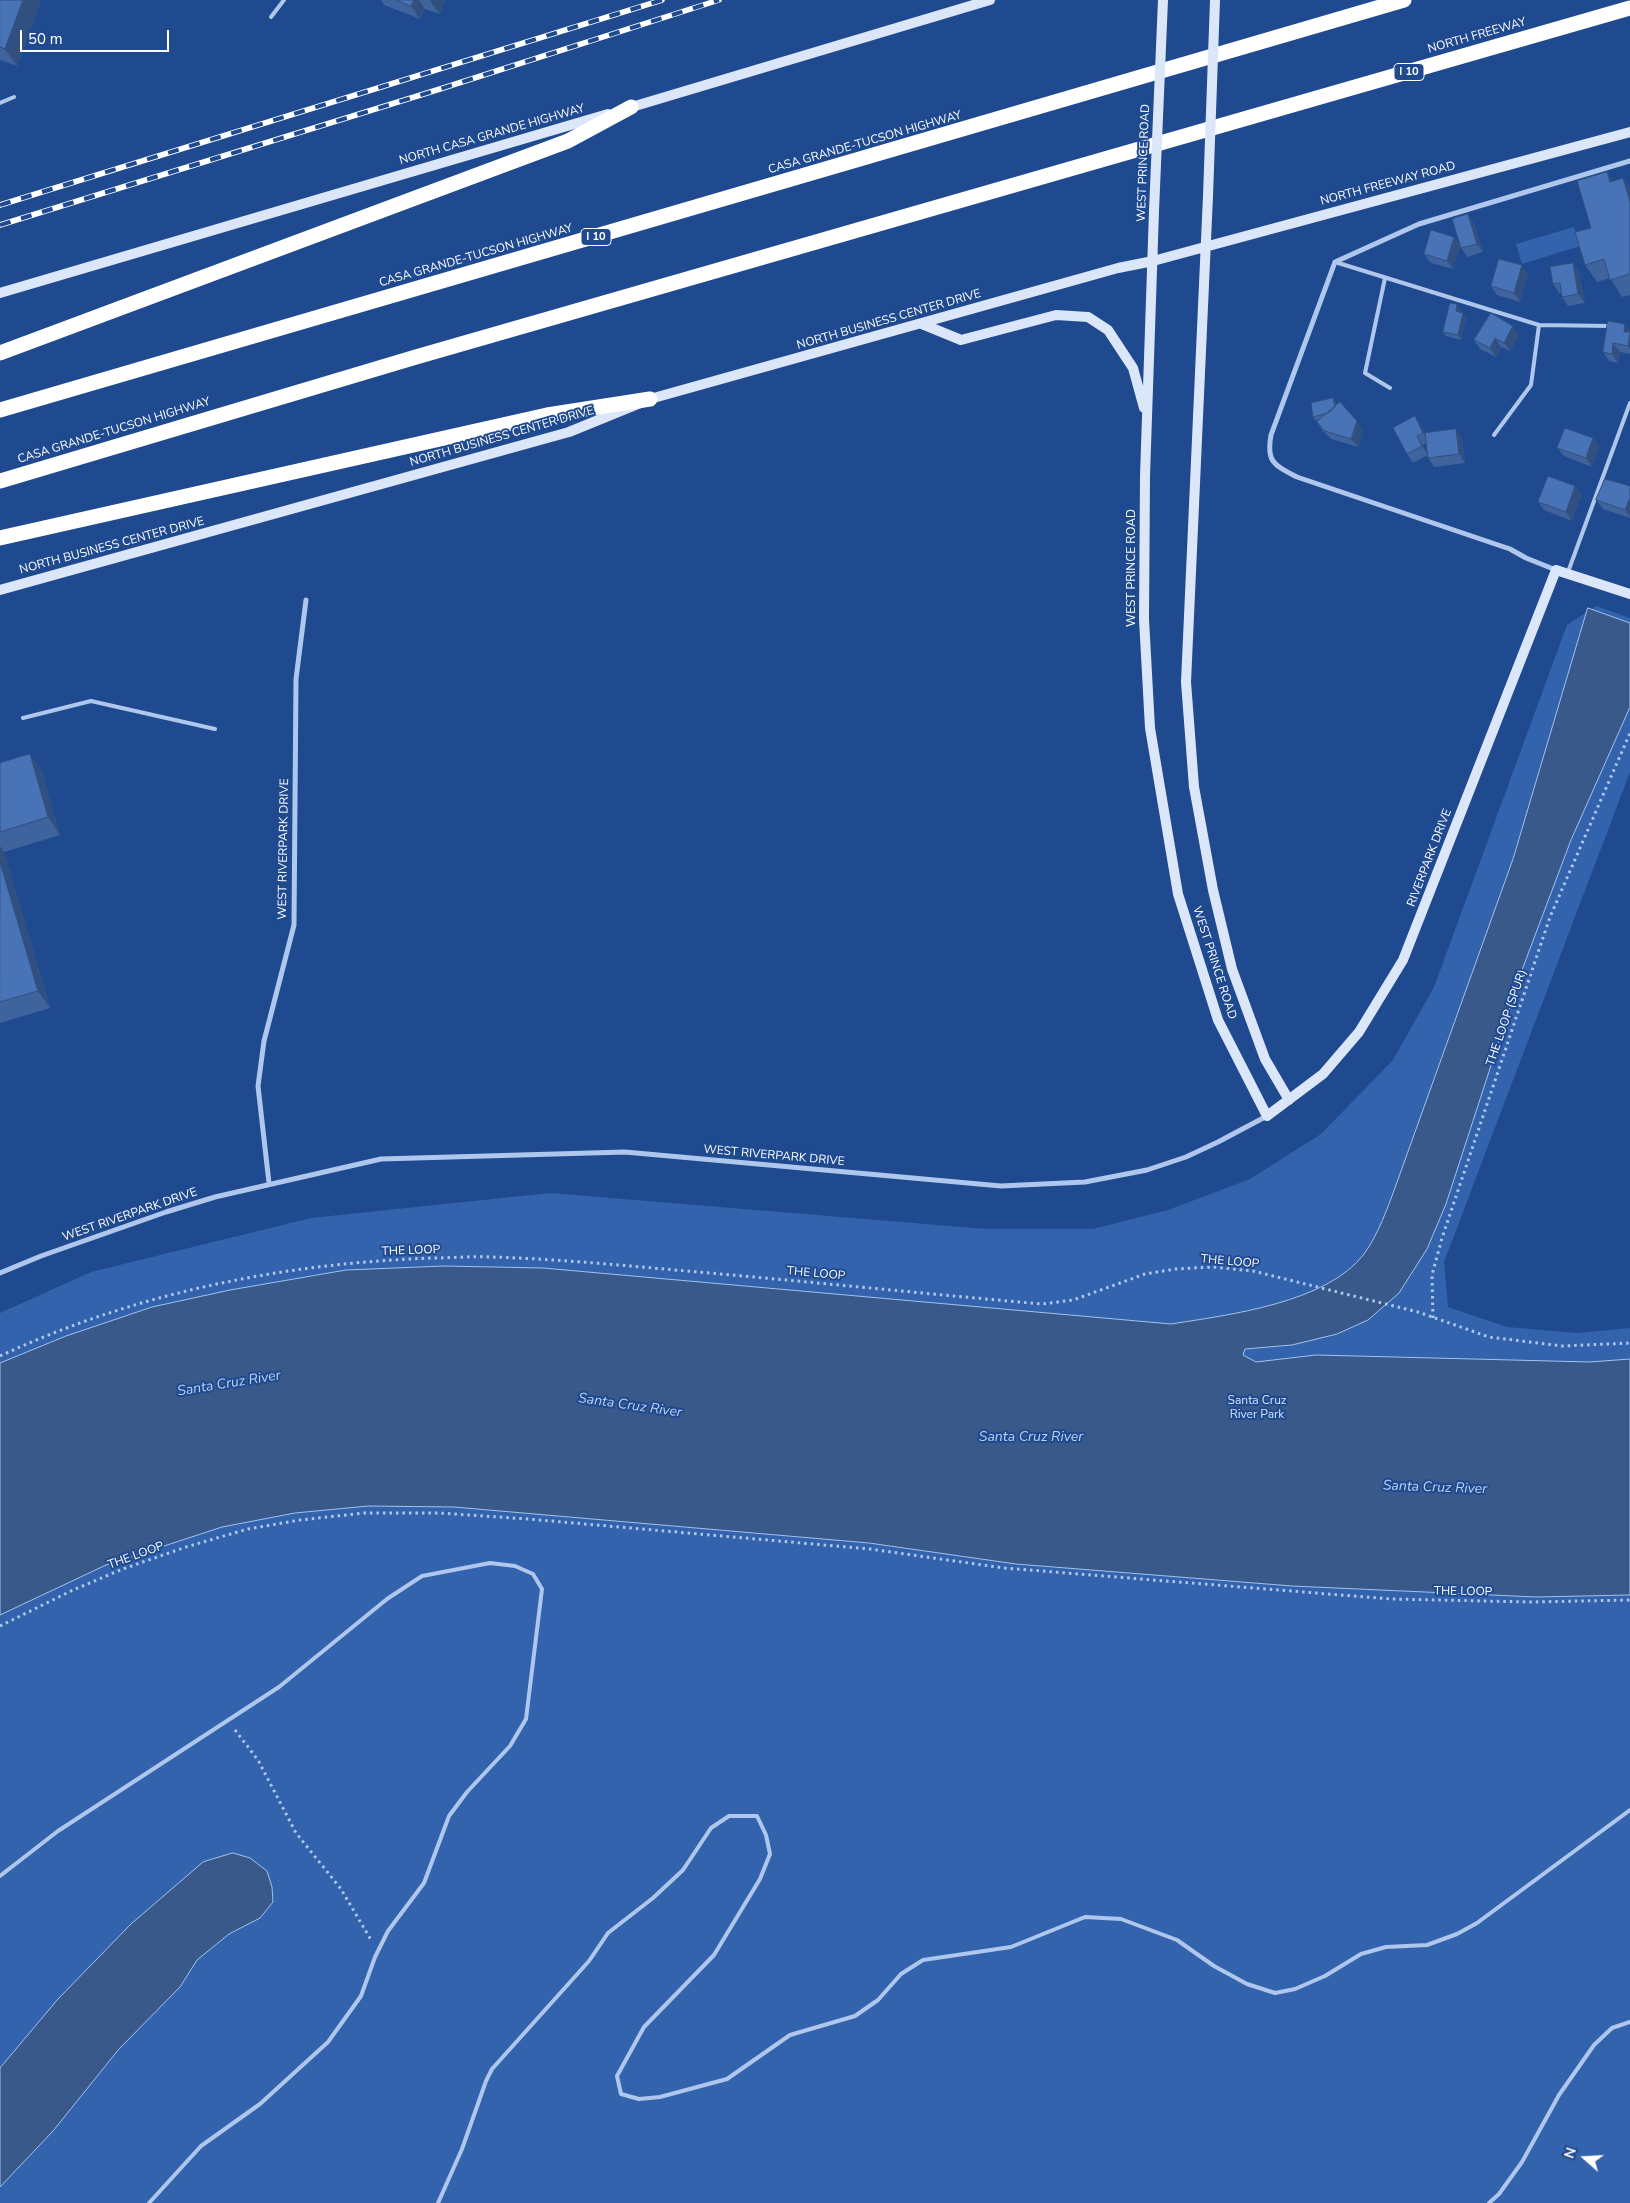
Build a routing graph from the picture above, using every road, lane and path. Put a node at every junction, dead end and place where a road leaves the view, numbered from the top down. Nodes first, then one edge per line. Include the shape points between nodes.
1 (284, 0) edge
2 (990, 0) edge
3 (1163, 0) edge
4 (1215, 0) edge
5 (1404, 0) edge
6 (1630, 8) edge
7 (271, 17) dead end
8 (14, 97) dead end
9 (0, 103) edge
10 (631, 107) junction
11 (1630, 132) edge
12 (1188, 136) joint
13 (1630, 161) edge
14 (1206, 246) junction
15 (1153, 261) junction
16 (1335, 262) junction
17 (1385, 278) junction
18 (0, 292) edge
19 (922, 324) junction
20 (1539, 325) junction
21 (1612, 326) edge
22 (0, 353) edge
23 (1390, 388) dead end
24 (650, 399) junction
25 (1630, 403) edge
26 (0, 410) edge
27 (1147, 419) junction
28 (1494, 435) dead end
29 (0, 481) edge
30 (0, 538) edge
31 (1556, 570) junction
32 (1568, 573) junction
33 (0, 590) edge
34 (1630, 594) edge
35 (306, 600) dead end
36 (23, 718) dead end
37 (215, 728) dead end
38 (1630, 733) edge
39 (1289, 1100) junction
40 (1267, 1116) junction
41 (269, 1183) junction
42 (0, 1273) edge
43 (1433, 1318) junction
44 (1630, 1343) edge
45 (0, 1356) edge
46 (1630, 1600) edge
47 (0, 1626) edge
48 (227, 1720) junction
49 (1630, 1810) edge
50 (0, 1876) edge
51 (378, 1951) junction
52 (1630, 2022) edge
53 (149, 2203) edge
54 (438, 2203) edge
55 (1489, 2203) edge

1 - 7 lane
2 - 10 street, NORTH CASA GRANDE HIGHWAY
3 - 15 street, WEST PRINCE ROAD, bridge
4 - 14 street, WEST PRINCE ROAD, bridge
5 - 26 highway, CASA GRANDE-TUCSON HIGHWAY / I 10
6 - 12 highway, NORTH FREEWAY / I 10
8 - 9 lane
10 - 18 street, NORTH CASA GRANDE HIGHWAY
10 - 22 highway via 568,141
11 - 14 street, NORTH FREEWAY ROAD
12 - 29 highway, CASA GRANDE-TUCSON HIGHWAY / I 10 via 416,357
13 - 16 street via 1419,224
14 - 15 street, NORTH FREEWAY ROAD
14 - 39 street, WEST PRINCE ROAD via 1186,682 1194,787 1232,969 1265,1059
15 - 19 street, NORTH BUSINESS CENTER DRIVE
15 - 27 street, WEST PRINCE ROAD
16 - 17 lane
16 - 31 street via 1271,435 1268,450 1271,460 1297,477 1510,549
17 - 20 lane
17 - 23 lane via 1365,372
19 - 24 street, NORTH BUSINESS CENTER DRIVE
19 - 27 street via 961,340 1056,314 1088,316 1108,330 1133,368
20 - 21 lane
20 - 28 lane via 1531,384
24 - 30 highway via 547,415
24 - 33 street, NORTH BUSINESS CENTER DRIVE via 569,432
25 - 32 lane
27 - 40 street, WEST PRINCE ROAD via 1144,619 1150,728 1178,894 1218,1020
31 - 32 street
31 - 39 street, RIVERPARK DRIVE via 1403,960 1360,1032 1323,1074
32 - 34 street
35 - 41 street, WEST RIVERPARK DRIVE via 296,679 294,925 264,1041 258,1086
36 - 37 lane via 91,701
38 - 43 path, THE LOOP (SPUR) via 1550,918 1442,1238 1432,1275
39 - 40 street, RIVERPARK DRIVE
40 - 41 street, WEST RIVERPARK DRIVE via 1186,1156 1147,1170 1085,1182 1002,1186 625,1152 381,1159
41 - 42 street, WEST RIVERPARK DRIVE via 166,1212
43 - 44 path, THE LOOP via 1488,1337 1512,1341 1562,1346
43 - 45 path, THE LOOP via 1253,1271 1213,1267 1145,1274 1073,1300 1042,1304 489,1257 391,1260 273,1272 134,1305
46 - 47 path, THE LOOP via 1391,1599 1004,1568 870,1549 528,1519 439,1513 364,1513 248,1529 186,1547 73,1590
48 - 50 lane via 58,1831
48 - 51 path via 258,1760 296,1833 341,1889
48 - 51 lane via 279,1686 387,1599 422,1576 490,1563 515,1566 533,1574 542,1589 526,1719 510,1746 467,1792 450,1816 424,1883 388,1931
49 - 54 lane via 1457,1934 1427,1944 1386,1947 1361,1954 1325,1976 1295,1989 1275,1993 1247,1984 1176,1940 1121,1919 1085,1917 1011,1947 923,1960 901,1974 878,2000 855,2016 790,2035 727,2079 660,2097 639,2099 621,2094 617,2076 644,2027 714,1954 760,1879 770,1854 757,1816 729,1816 711,1828 683,1870 608,1934 589,1961 492,2069
51 - 53 lane via 361,1996 328,2042 260,2104 202,2146
52 - 55 lane via 1612,2028 1594,2045 1559,2095 1522,2162

